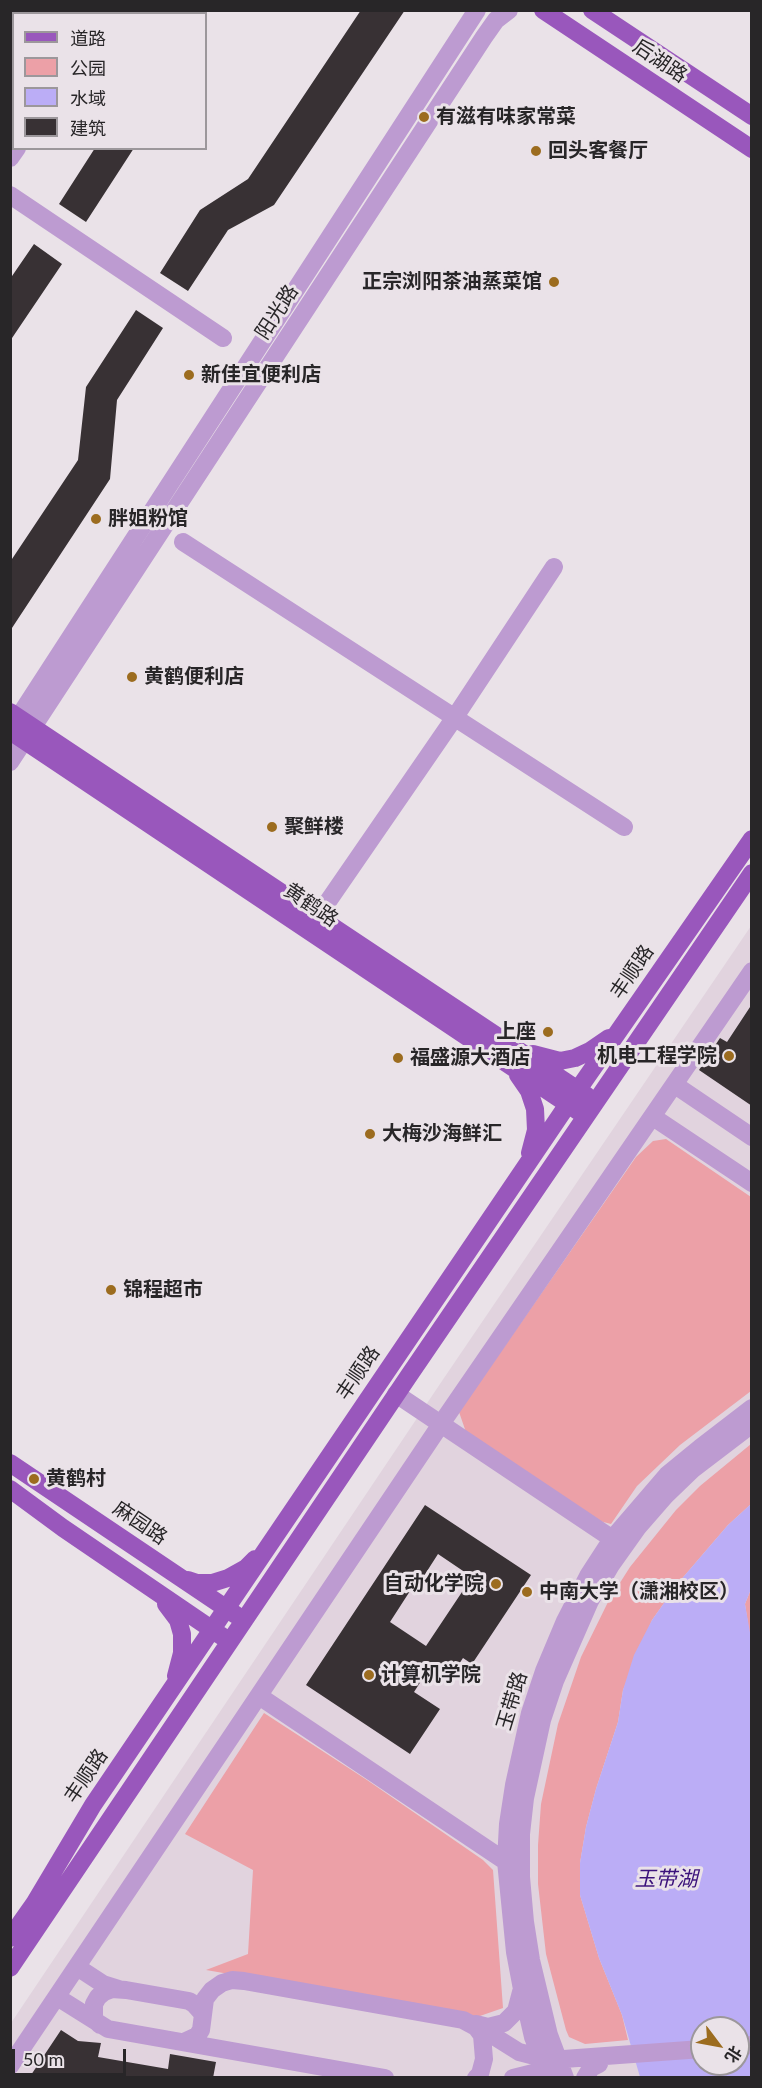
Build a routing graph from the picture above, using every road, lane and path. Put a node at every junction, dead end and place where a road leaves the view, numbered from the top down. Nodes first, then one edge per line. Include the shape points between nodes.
1 (501, 10) edge
2 (508, 10) edge
3 (543, 10) edge
4 (592, 10) edge
5 (472, 16) edge
6 (484, 37) junction
7 (752, 116) edge
8 (752, 149) edge
9 (10, 195) edge
10 (223, 338) dead end
11 (183, 542) dead end
12 (554, 567) dead end
13 (454, 717) junction
14 (18, 726) edge
15 (10, 762) edge
16 (624, 827) dead end
17 (752, 839) edge
18 (752, 873) edge
19 (313, 923) junction
20 (752, 971) edge
21 (629, 1017) junction
22 (499, 1048) junction
23 (675, 1085) junction
24 (573, 1097) junction
25 (591, 1109) junction
26 (653, 1117) junction
27 (752, 1137) edge
28 (521, 1174) junction
29 (752, 1183) edge
30 (396, 1394) junction
31 (752, 1408) edge
32 (441, 1424) junction
33 (752, 1424) edge
34 (10, 1463) edge
35 (10, 1489) edge
36 (276, 1535) junction
37 (618, 1543) junction
38 (177, 1575) junction
39 (148, 1586) junction
40 (227, 1609) junction
41 (244, 1621) junction
42 (213, 1630) junction
43 (230, 1642) junction
44 (169, 1694) junction
45 (259, 1696) junction
46 (514, 1866) junction
47 (10, 1938) edge
48 (77, 1967) junction
49 (10, 1968) edge
50 (119, 1989) junction
51 (522, 1989) junction
52 (57, 1997) junction
53 (198, 2012) junction
54 (463, 2020) junction
55 (101, 2026) junction
56 (549, 2035) junction
57 (184, 2042) junction
58 (223, 2049) junction
59 (690, 2050) edge
60 (690, 2056) edge
61 (602, 2060) junction
62 (10, 2066) edge
63 (554, 2068) edge
64 (352, 2075) edge
65 (385, 2078) edge
66 (476, 2078) edge
67 (513, 2078) edge
68 (585, 2078) edge

1 - 6 street
2 - 6 street, 阳光路
3 - 8 main road, 后湖路
4 - 7 main road
5 - 14 street, 阳光路
6 - 14 street, 阳光路
9 - 10 street
11 - 13 street
12 - 13 street
13 - 16 street
13 - 19 street
14 - 15 street, 阳光路
14 - 19 main road, 黄鹤路
17 - 21 main road, 丰顺路
18 - 25 main road
19 - 22 main road, 黄鹤路
20 - 23 street
21 - 22 main road via 603,1044 575,1058 560,1060
21 - 24 main road, 丰顺路
22 - 24 main road, 黄鹤路
22 - 28 main road via 529,1091 535,1109 533,1147
23 - 26 street
23 - 27 street
24 - 25 main road, 黄鹤路
24 - 28 main road, 丰顺路
25 - 30 main road
26 - 29 street
26 - 32 street
28 - 36 main road, 丰顺路
30 - 32 street
30 - 41 main road
31 - 37 street, 玉带路 via 667,1475
32 - 37 street
32 - 45 street
33 - 37 street via 693,1469
34 - 38 main road, 麻园路
35 - 39 main road
36 - 38 main road via 246,1568 228,1578 197,1583
36 - 40 main road, 丰顺路
37 - 46 street, 玉带路 via 588,1576 565,1621 530,1713 508,1824
38 - 40 main road, 麻园路
39 - 42 main road
39 - 44 main road via 169,1607 182,1634 179,1667
40 - 41 main road, 麻园路
40 - 42 main road, 丰顺路
41 - 43 main road
42 - 43 main road
42 - 44 main road, 丰顺路
43 - 49 main road
44 - 47 main road, 丰顺路 via 93,1805
45 - 46 street
45 - 48 street
46 - 51 street, 玉带路 via 515,1952
46 - 56 street
48 - 50 street
48 - 52 street
50 - 53 street
50 - 55 street via 104,1992 94,2004 94,2019
51 - 54 street via 516,2011 504,2023 488,2027
51 - 63 street, 玉带路 via 533,2037
52 - 55 street
52 - 62 street
53 - 54 street via 212,1990 232,1980
53 - 57 street via 201,2031
53 - 58 street via 207,2037
54 - 63 street
54 - 66 street via 482,2035 484,2059
55 - 57 street
56 - 61 street via 562,2052
56 - 63 street
57 - 58 street
58 - 64 street
59 - 61 street
60 - 61 street
61 - 63 street
61 - 68 street
63 - 67 street
64 - 65 street

